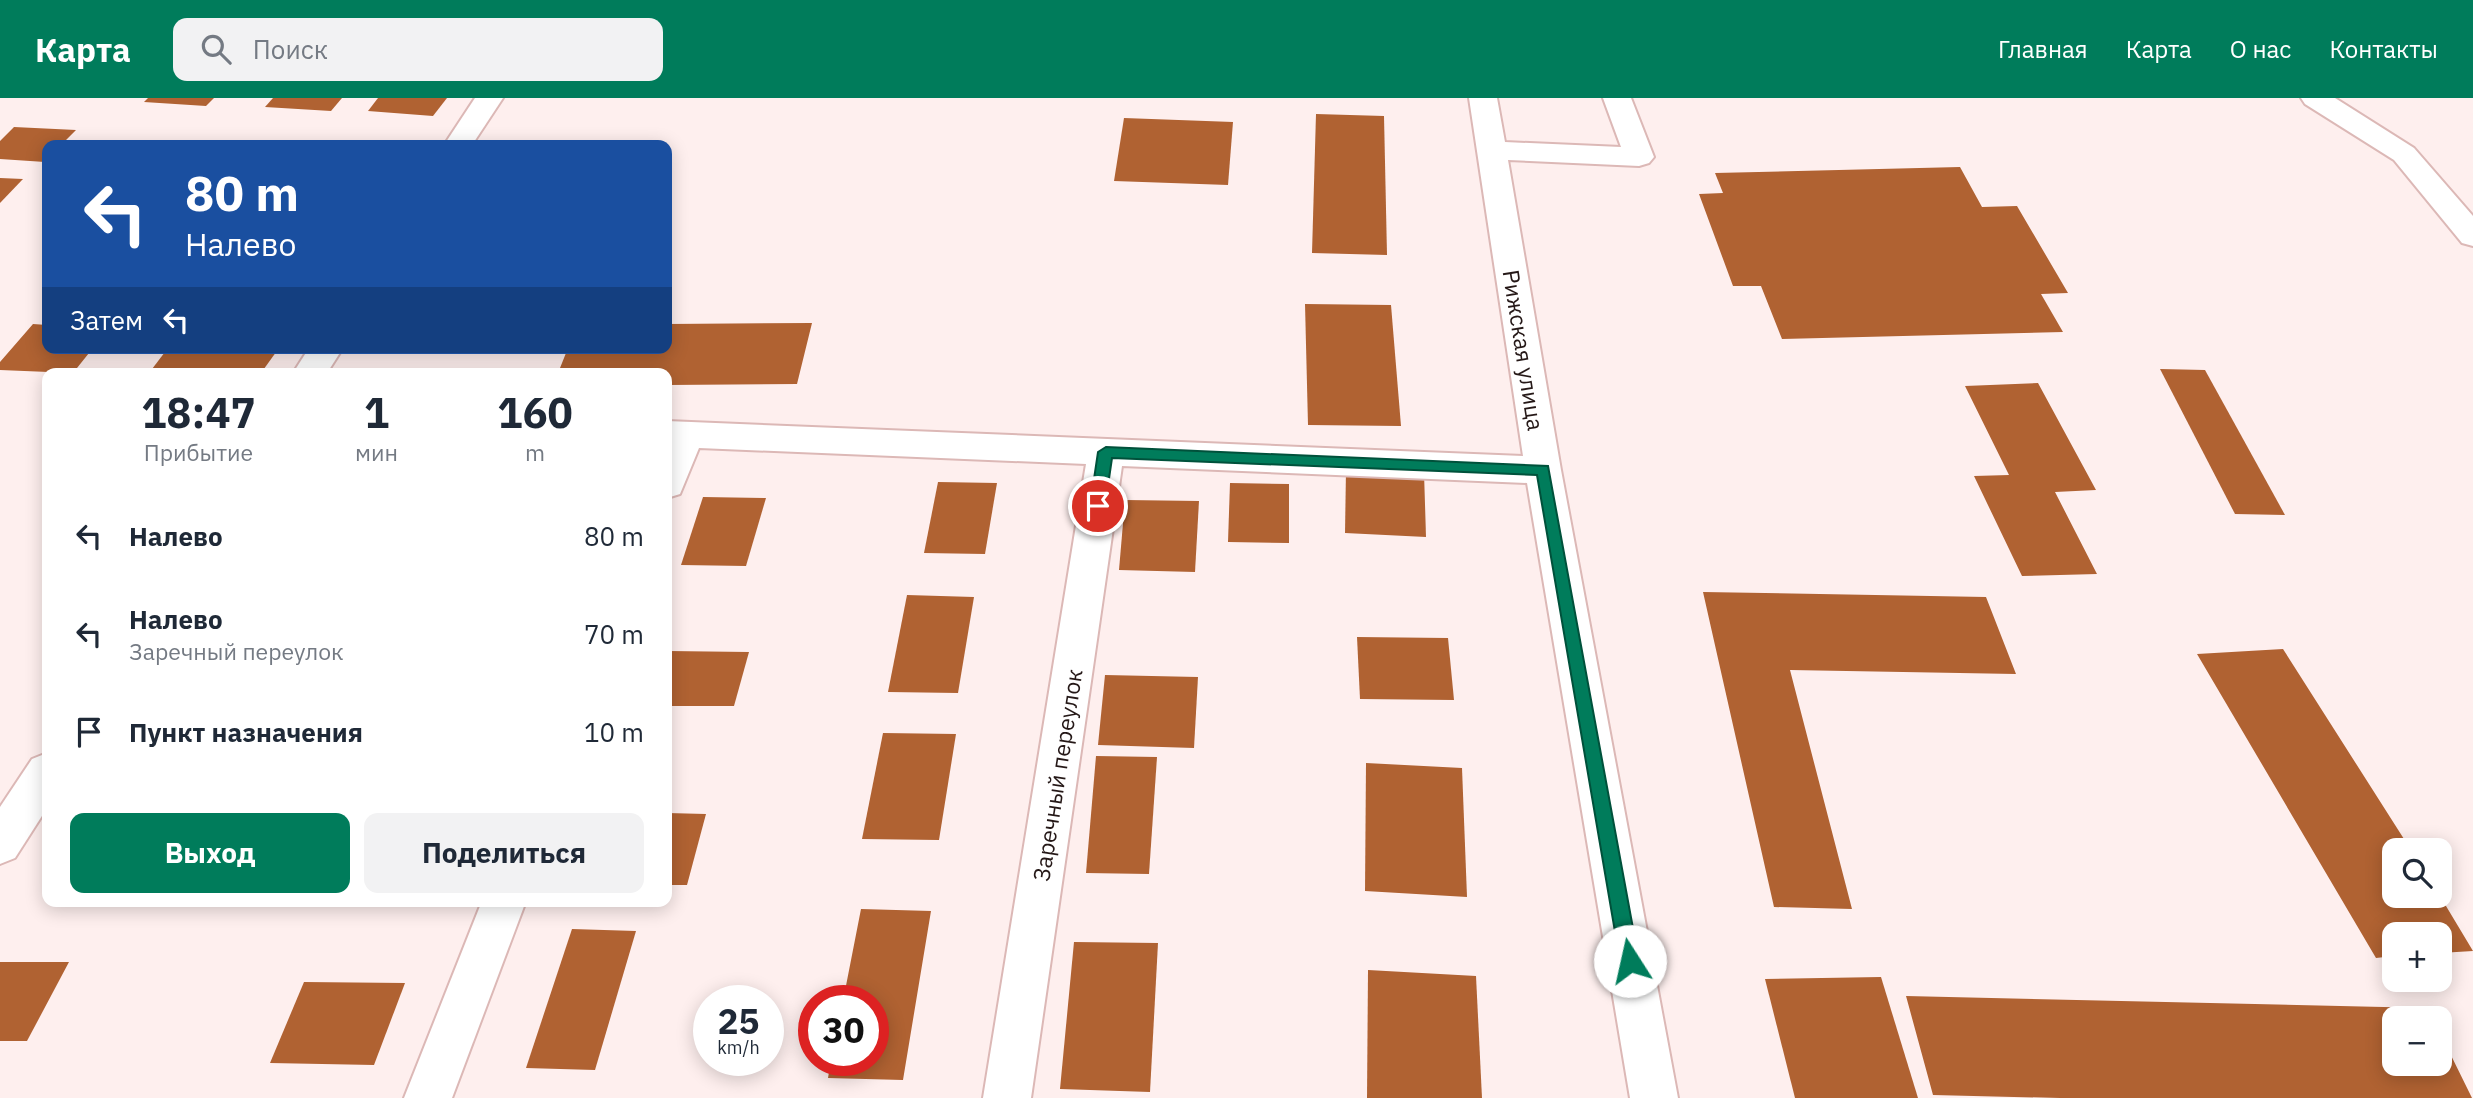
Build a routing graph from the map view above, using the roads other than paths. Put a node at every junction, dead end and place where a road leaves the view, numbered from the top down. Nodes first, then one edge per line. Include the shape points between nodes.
1 (489, 98) edge
2 (1483, 98) edge
3 (1618, 98) edge
4 (2315, 98) edge
5 (461, 140) edge
6 (1491, 150) junction
7 (2473, 236) edge
8 (676, 435) edge
9 (1106, 452) junction
10 (672, 457) edge
11 (1543, 470) junction
12 (42, 780) edge
13 (0, 844) edge
14 (502, 907) edge
15 (428, 1098) edge
16 (1007, 1098) edge
17 (1654, 1098) edge

1 - 5 street
2 - 6 street, Рижская улица
3 - 6 street via 1639,157
4 - 7 street via 2404,154
6 - 11 street, Рижская улица
8 - 9 street
8 - 10 street
9 - 11 street
9 - 16 street, Заречный переулок
11 - 17 street, Рижская улица
12 - 13 street
14 - 15 street

